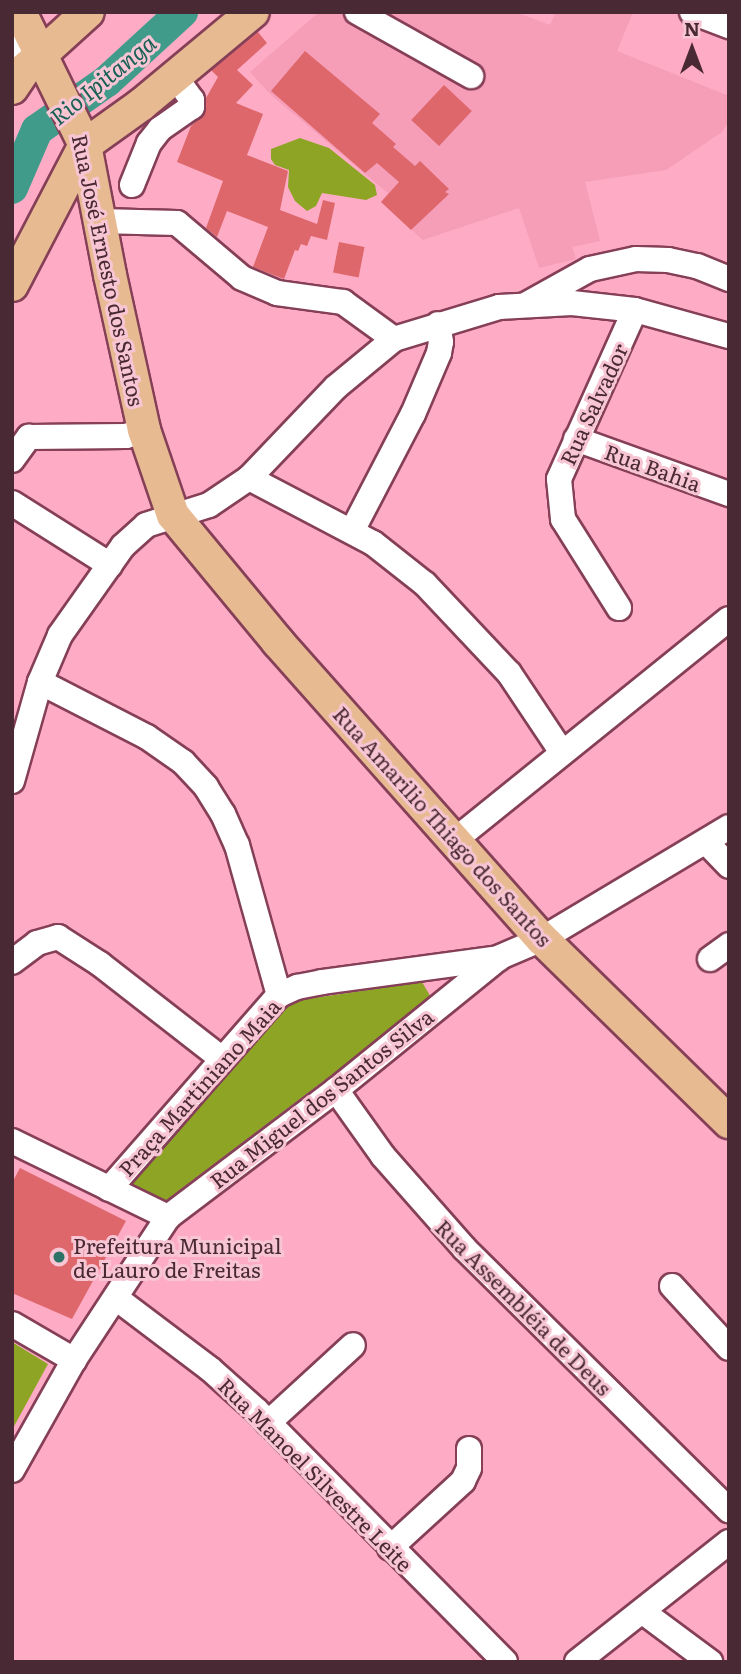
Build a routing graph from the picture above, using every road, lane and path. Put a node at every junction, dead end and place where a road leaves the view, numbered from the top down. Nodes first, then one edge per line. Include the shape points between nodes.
1 (88, 12) edge
2 (253, 12) edge
3 (356, 12) edge
4 (692, 12) edge
5 (729, 26) edge
6 (29, 36) edge
7 (471, 76) dead end
8 (175, 77) junction
9 (12, 88) edge
10 (83, 137) junction
11 (132, 185) dead end
12 (100, 220) junction
13 (729, 279) edge
14 (12, 285) edge
15 (527, 304) junction
16 (635, 310) junction
17 (438, 324) junction
18 (729, 336) edge
19 (394, 339) junction
20 (144, 430) junction
21 (576, 439) junction
22 (12, 460) edge
23 (249, 478) junction
24 (729, 494) edge
25 (12, 503) edge
26 (173, 515) junction
27 (352, 531) junction
28 (110, 565) junction
29 (619, 608) dead end
30 (729, 619) edge
31 (40, 682) junction
32 (561, 751) junction
33 (12, 781) edge
34 (729, 827) edge
35 (455, 840) junction
36 (706, 842) junction
37 (729, 866) edge
38 (542, 939) junction
39 (500, 957) junction
40 (12, 962) edge
41 (425, 968) junction
42 (279, 995) junction
43 (436, 1009) junction
44 (222, 1059) junction
45 (336, 1090) junction
46 (729, 1122) edge
47 (12, 1141) edge
48 (109, 1189) junction
49 (168, 1217) junction
50 (672, 1286) dead end
51 (116, 1298) junction
52 (12, 1324) edge
53 (353, 1345) dead end
54 (729, 1348) edge
55 (74, 1360) junction
56 (268, 1423) junction
57 (469, 1449) dead end
58 (12, 1470) edge
59 (729, 1510) edge
60 (729, 1542) edge
61 (390, 1548) junction
62 (643, 1612) junction
63 (505, 1662) edge
64 (577, 1662) edge
65 (710, 1662) edge

1 - 6 main road
2 - 8 main road
3 - 7 street
4 - 5 street
6 - 9 main road via 24,70
6 - 10 main road, Rua José Ernesto dos Santos
8 - 10 main road
8 - 11 street via 192,107 160,129 149,143
10 - 12 main road, Rua José Ernesto dos Santos
10 - 14 main road
12 - 19 street via 177,223 242,278 278,293 343,302
12 - 20 main road, Rua José Ernesto dos Santos
13 - 15 street via 697,266 636,259 590,269
15 - 16 street
15 - 17 street
16 - 18 street
16 - 21 street, Rua Salvador
17 - 19 street
17 - 27 street via 439,353
19 - 23 street via 336,387
20 - 22 street via 126,436 29,437
20 - 26 main road, Rua José Ernesto dos Santos
21 - 24 street, Rua Bahia
21 - 29 street, Rua Salvador via 559,479 563,519
23 - 26 street via 209,505
23 - 27 street
25 - 28 street
26 - 28 street via 146,525
26 - 35 main road, Rua Amarilio Thiago dos Santos via 278,642
27 - 32 street via 425,584 470,629 509,673
28 - 31 street via 60,635
30 - 32 street
31 - 33 street
31 - 42 street via 146,737 183,762 206,787 237,845
32 - 35 street
34 - 36 street, Rua Miguel dos Santos Silva
35 - 38 main road, Rua Amarilio Thiago dos Santos
36 - 37 street
36 - 38 street, Rua Miguel dos Santos Silva
38 - 39 street, Rua Miguel dos Santos Silva
38 - 46 main road, Rua Amarilio Thiago dos Santos
39 - 41 street, Praça Martiniano Maia
39 - 43 street, Rua Miguel dos Santos Silva
40 - 44 street via 37,943 58,937
41 - 42 street, Praça Martiniano Maia via 297,987
41 - 43 street via 437,988
42 - 44 street, Praça Martiniano Maia
43 - 45 street, Rua Miguel dos Santos Silva
44 - 48 street, Praça Martiniano Maia
45 - 49 street, Rua Miguel dos Santos Silva
45 - 59 street, Rua Assembléia de Deus via 383,1156 464,1248
47 - 48 street
48 - 49 street
49 - 51 street, Rua Miguel dos Santos Silva
50 - 54 street
51 - 55 street, Rua Miguel dos Santos Silva
51 - 56 street, Rua Manoel Silvestre Leite via 210,1369
52 - 55 street
53 - 56 street
55 - 58 street, Rua Miguel dos Santos Silva
56 - 61 street, Rua Manoel Silvestre Leite
57 - 61 street via 469,1468 463,1480
60 - 62 street
61 - 63 street, Rua Manoel Silvestre Leite
62 - 64 street
62 - 65 street

